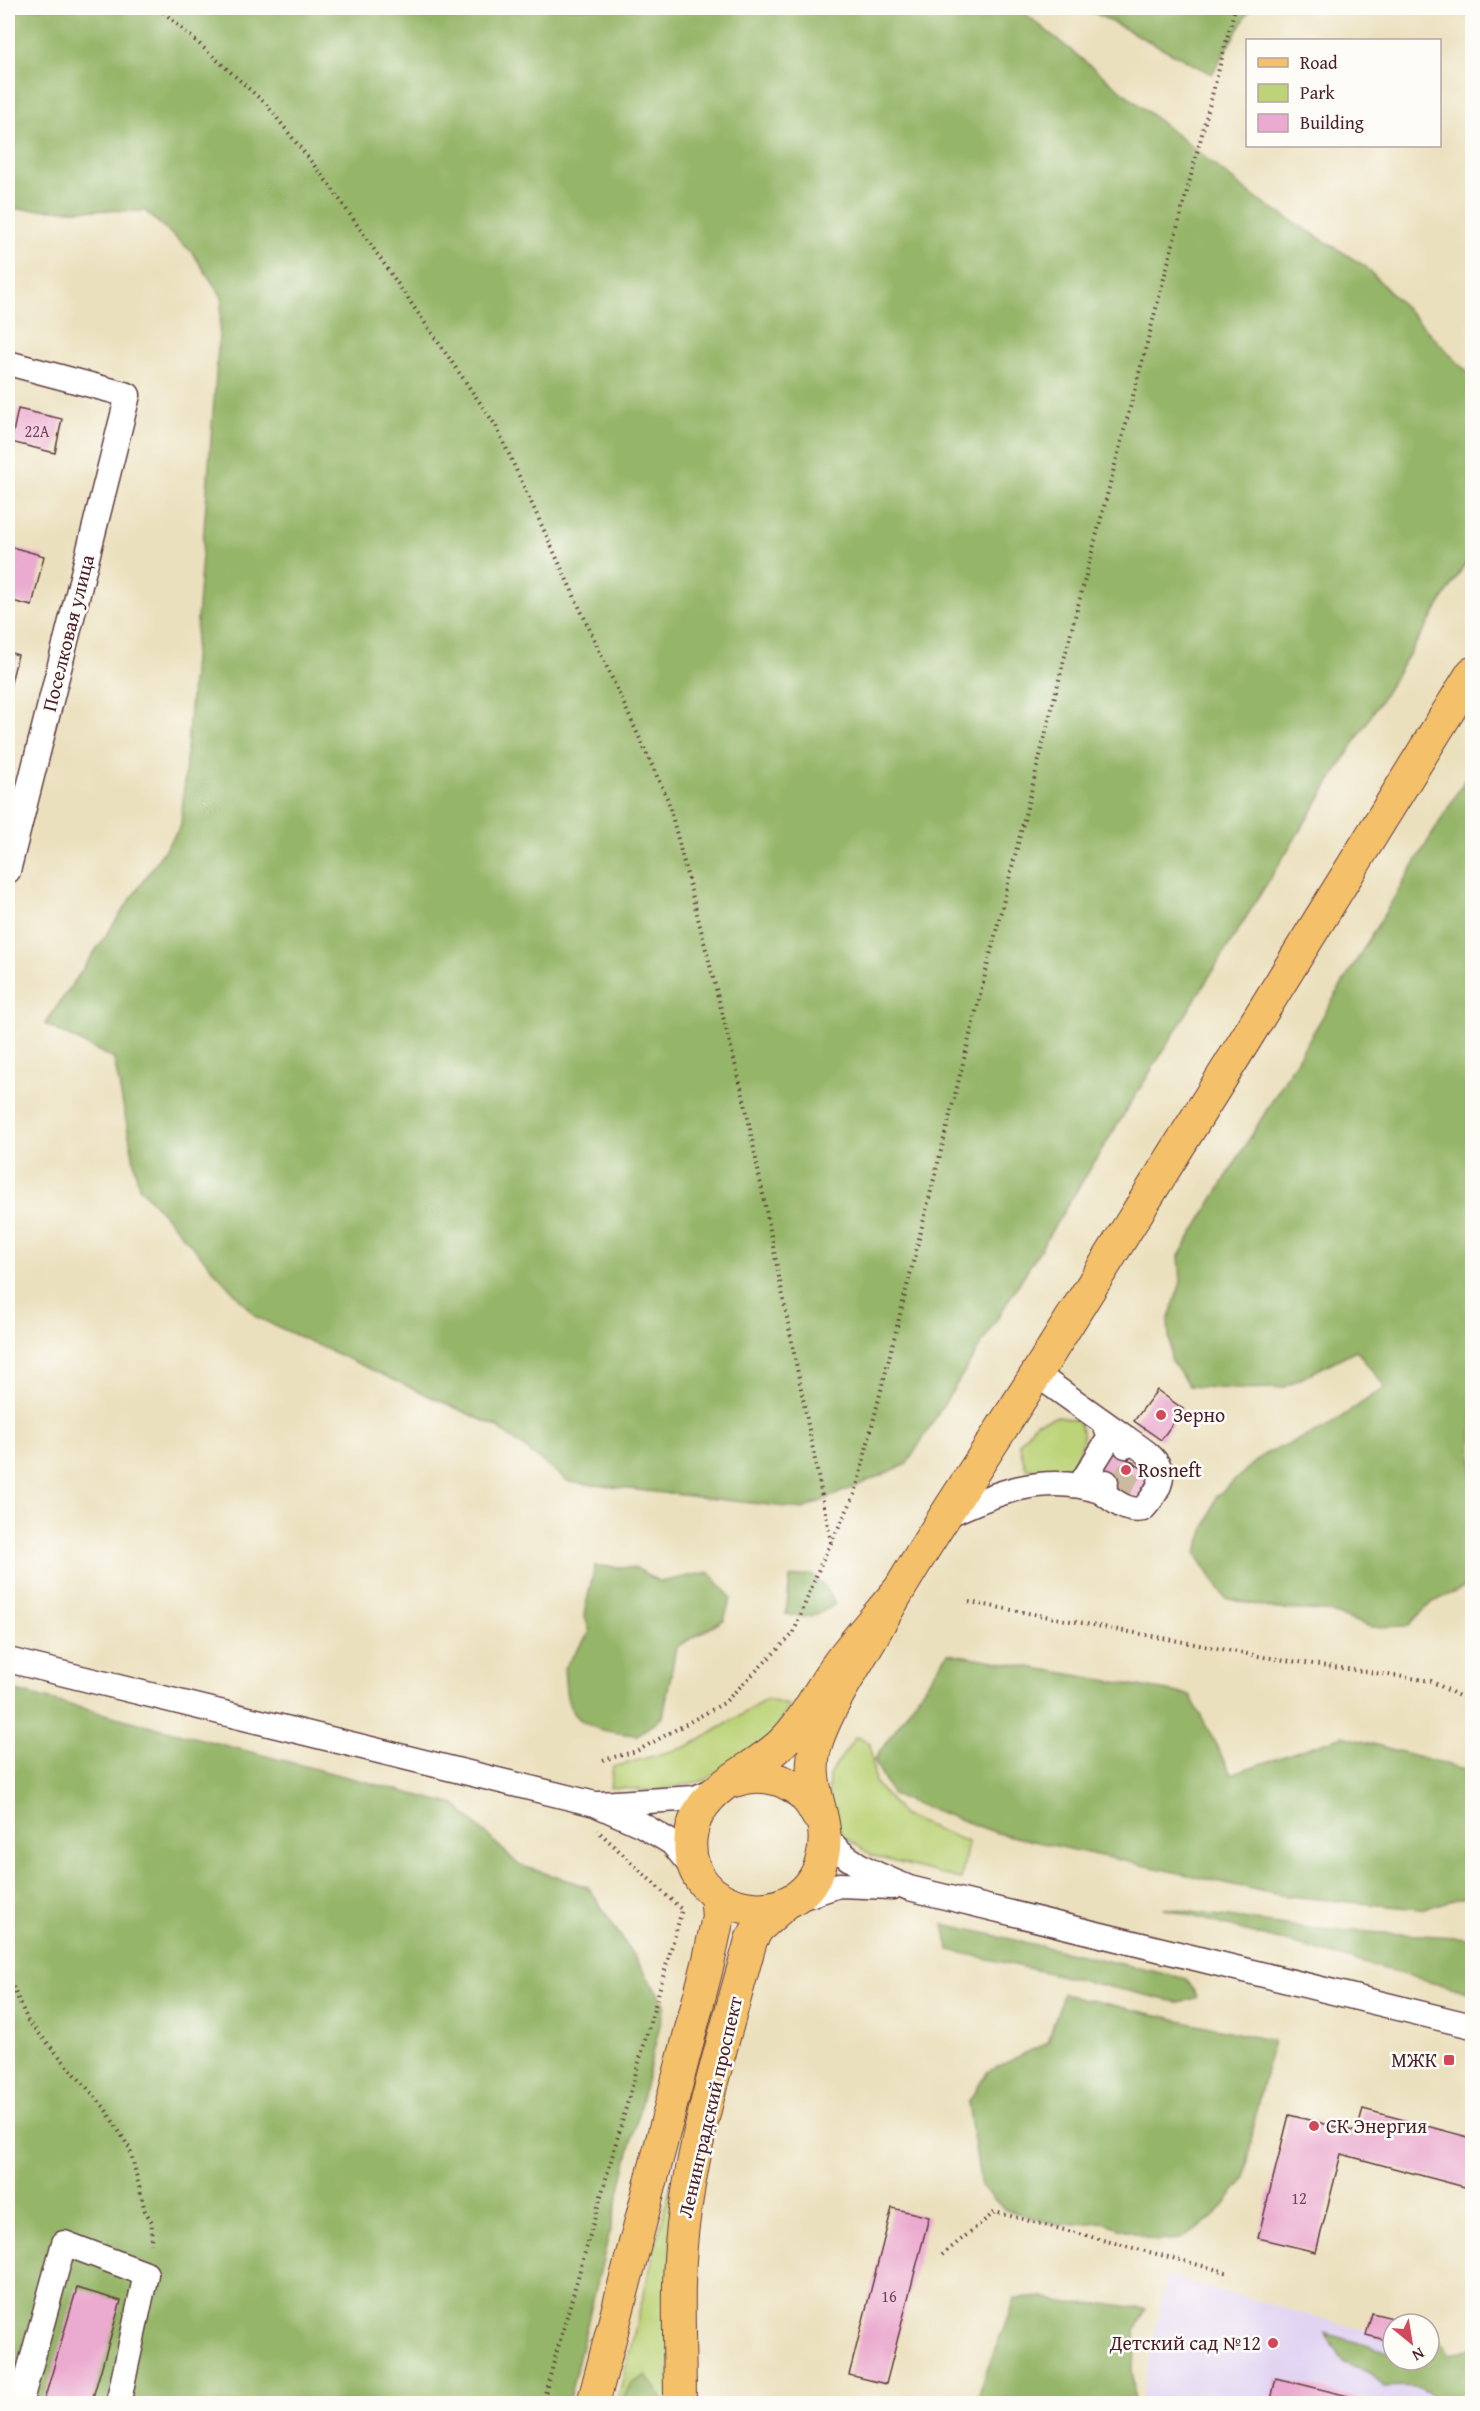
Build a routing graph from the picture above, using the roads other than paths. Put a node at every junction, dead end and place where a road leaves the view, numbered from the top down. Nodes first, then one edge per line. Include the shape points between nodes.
1 (8, 363) edge
2 (1473, 673) edge
3 (8, 871) edge
4 (1036, 1374) junction
5 (1129, 1447) junction
6 (1108, 1492) junction
7 (941, 1518) junction
8 (898, 1591) junction
9 (8, 1660) edge
10 (725, 1785) junction
11 (594, 1815) junction
12 (824, 1834) junction
13 (709, 1887) junction
14 (909, 1888) junction
15 (790, 1901) junction
16 (1473, 2026) edge
17 (20, 2403) edge
18 (118, 2403) edge
19 (593, 2403) edge
20 (680, 2403) edge

1 - 3 street, Поселковая улица via 128,395
2 - 4 main road
4 - 5 street
4 - 7 main road
5 - 6 street via 1110,1437
5 - 6 street via 1162,1468 1160,1485 1143,1509 1128,1509
6 - 7 street via 1015,1487
7 - 8 main road
8 - 10 main road via 838,1663 786,1740
8 - 12 main road via 826,1718 813,1753 811,1781
9 - 11 street
10 - 11 street via 695,1798
10 - 12 main road via 755,1776 792,1785 813,1805
10 - 13 main road via 706,1800 693,1826 692,1856
11 - 13 street via 642,1825 672,1843
12 - 14 street via 837,1852 853,1863
12 - 15 main road via 817,1873 806,1889
13 - 15 main road via 736,1906 758,1909
13 - 19 main road, Ленинградский проспект via 718,1917 708,1964
14 - 15 street via 839,1885
14 - 16 street
15 - 20 main road, Ленинградский проспект via 758,1928 751,1940 697,2147 677,2283
17 - 18 street via 64,2243 146,2274

